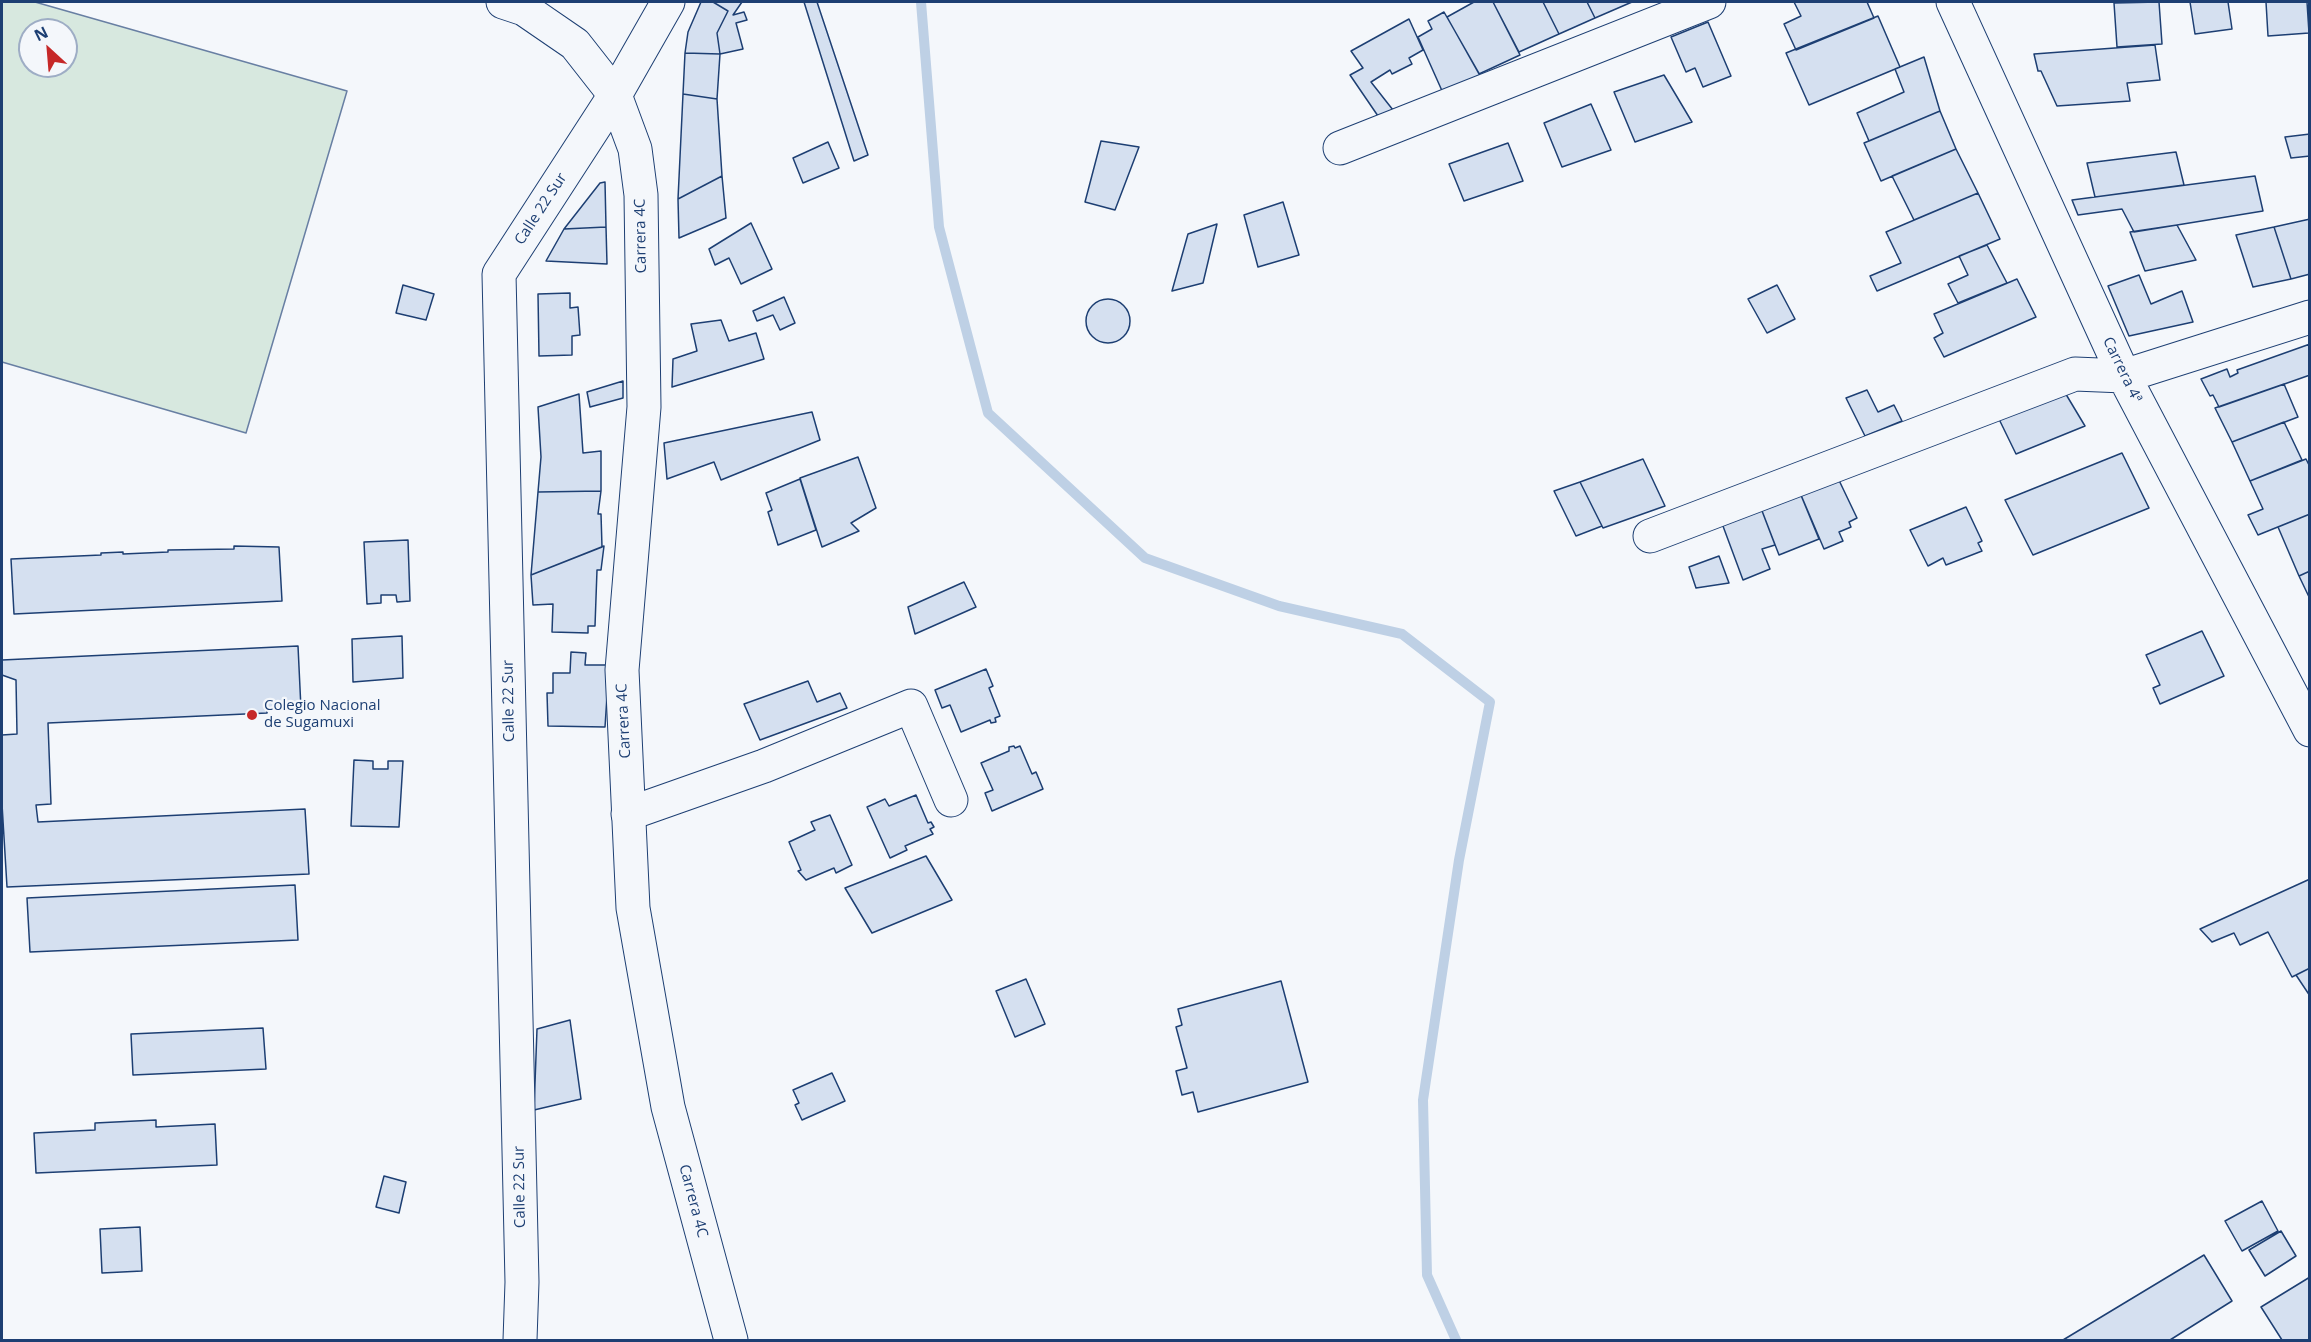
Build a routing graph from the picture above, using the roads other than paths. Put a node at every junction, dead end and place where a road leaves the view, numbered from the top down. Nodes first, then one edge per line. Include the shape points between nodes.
1 (503, 2) edge
2 (668, 2) edge
3 (1709, 2) edge
4 (1953, 2) edge
5 (615, 95) junction
6 (1340, 148) dead end
7 (2310, 317) edge
8 (2124, 376) junction
9 (1650, 536) dead end
10 (2310, 730) edge
11 (951, 800) dead end
12 (628, 814) junction
13 (520, 1341) edge
14 (731, 1341) edge

1 - 5 street, Carrera 4C via 524,9 575,45
2 - 5 street, Calle 22 Sur
3 - 6 street
4 - 8 street, Carrera 4ª
5 - 12 street, Carrera 4C via 635,150 641,195 644,407 622,670
5 - 13 street, Calle 22 Sur via 499,274 522,1282
7 - 8 street
8 - 9 street via 2075,374
8 - 10 street, Carrera 4ª
11 - 12 street via 911,706 764,766
12 - 14 street, Carrera 4C via 633,908 668,1107

